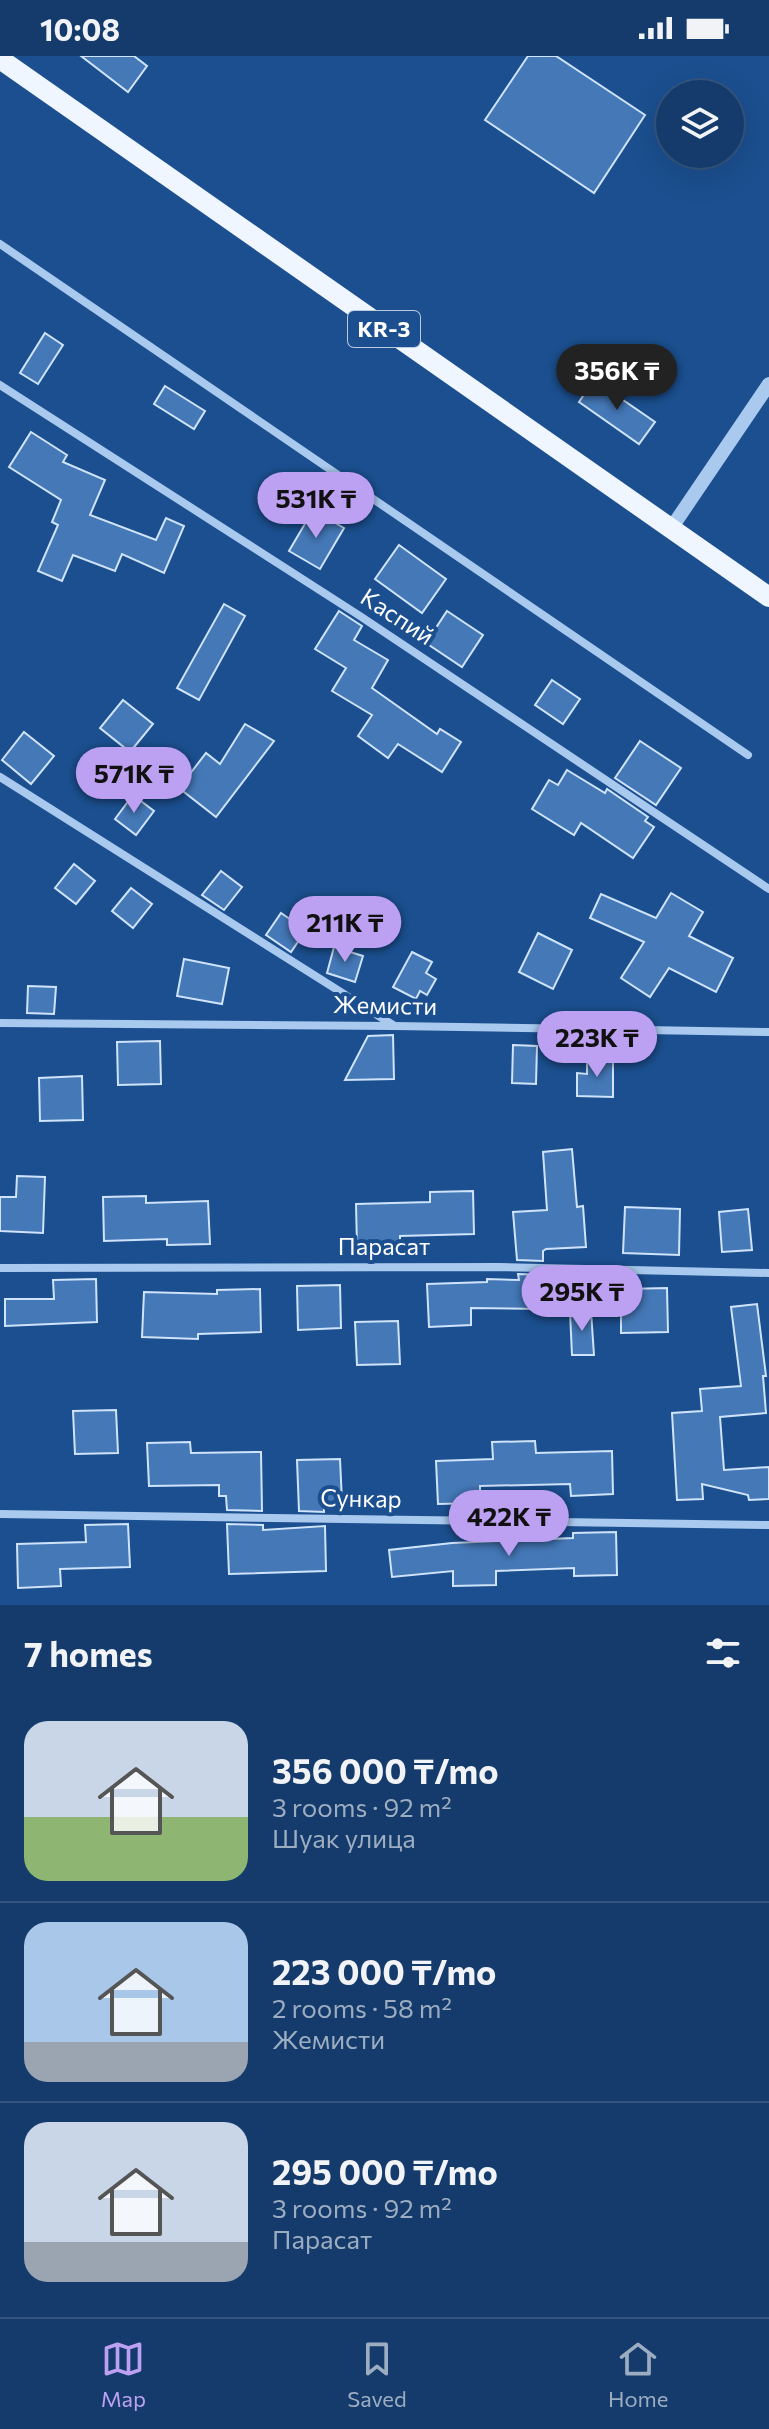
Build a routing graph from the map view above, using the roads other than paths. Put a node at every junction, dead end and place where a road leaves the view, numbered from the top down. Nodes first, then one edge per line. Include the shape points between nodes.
1 (0, 59) edge
2 (0, 244) edge
3 (769, 384) edge
4 (0, 385) edge
5 (670, 530) junction
6 (769, 597) edge
7 (748, 755) dead end
8 (0, 777) edge
9 (769, 889) edge
10 (0, 1023) edge
11 (394, 1026) junction
12 (769, 1032) edge
13 (0, 1268) edge
14 (769, 1273) edge
15 (0, 1514) edge
16 (769, 1525) edge

1 - 5 main road, KR-3
2 - 7 street
3 - 5 street
4 - 9 street, Каспий via 360,616
5 - 6 main road, KR-3
8 - 11 street
10 - 11 street, Жемисти
11 - 12 street, Жемисти
13 - 14 street, Парасат via 500,1267
15 - 16 street, Сункар

